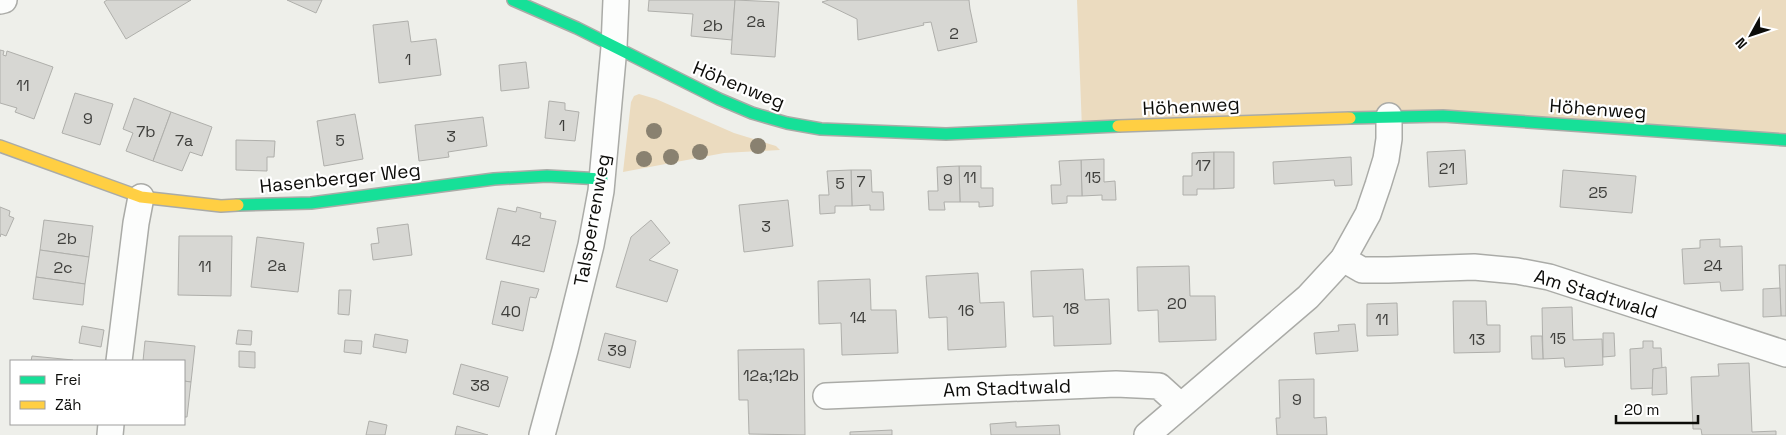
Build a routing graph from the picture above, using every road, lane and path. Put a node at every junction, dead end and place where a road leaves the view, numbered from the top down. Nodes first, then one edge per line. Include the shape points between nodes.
1 (4, 0) edge
2 (513, 0) edge
3 (616, 0) edge
4 (0, 1) edge
5 (614, 47) junction
6 (1389, 116) junction
7 (1786, 140) edge
8 (0, 146) edge
9 (602, 179) junction
10 (141, 197) junction
11 (1343, 258) junction
12 (1786, 354) edge
13 (119, 360) edge
14 (826, 396) dead end
15 (1180, 406) junction
16 (542, 435) edge
17 (1147, 435) edge

1 - 4 street
2 - 5 street, Höhenweg
3 - 5 street, Talsperrenweg
5 - 6 street, Höhenweg via 752,113 787,124 821,129 946,134
5 - 9 street, Talsperrenweg
6 - 7 street, Höhenweg via 1443,116
6 - 11 street via 1386,159 1378,185 1368,214
8 - 10 street, Hasenberger Weg
9 - 10 street, Hasenberger Weg via 547,176 494,179 311,203 220,206
9 - 16 street, Talsperrenweg via 591,245
10 - 13 street
11 - 12 street, Am Stadtwald via 1362,270 1474,267 1550,277
11 - 15 street via 1308,297
14 - 15 street, Am Stadtwald via 1116,384 1159,386
15 - 17 street

